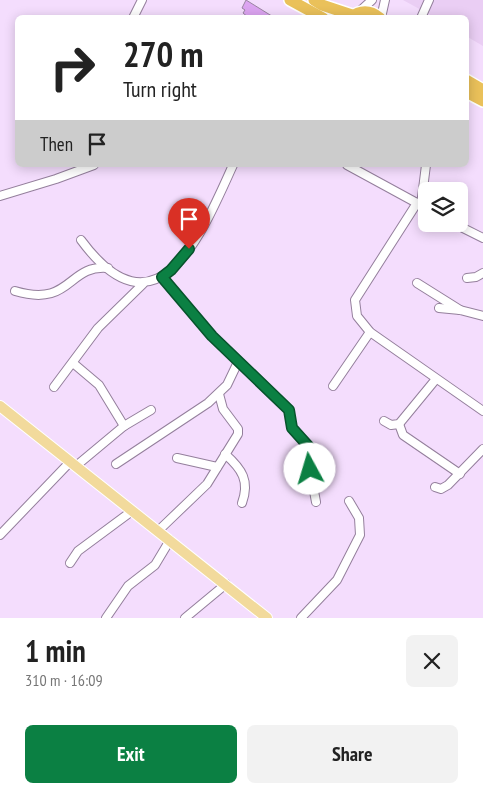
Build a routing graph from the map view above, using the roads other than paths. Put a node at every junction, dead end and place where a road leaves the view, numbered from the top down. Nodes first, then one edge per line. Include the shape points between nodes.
1 (142, 0) edge
2 (290, 0) edge
3 (372, 0) edge
4 (385, 0) edge
5 (430, 0) edge
6 (315, 7) edge
7 (134, 15) edge
8 (354, 15) edge
9 (375, 15) edge
10 (382, 15) edge
11 (422, 15) edge
12 (469, 81) edge
13 (482, 86) edge
14 (469, 94) edge
15 (483, 101) edge
16 (89, 167) edge
17 (231, 167) edge
18 (351, 167) edge
19 (426, 167) edge
20 (424, 182) edge
21 (0, 196) edge
22 (418, 204) edge
23 (418, 210) edge
24 (468, 230) edge
25 (483, 238) edge
26 (81, 240) dead end
27 (108, 268) junction
28 (483, 273) edge
29 (162, 277) junction
30 (468, 278) dead end
31 (417, 283) dead end
32 (143, 284) junction
33 (15, 291) dead end
34 (439, 308) dead end
35 (460, 310) junction
36 (483, 316) edge
37 (370, 332) junction
38 (73, 362) junction
39 (238, 362) junction
40 (436, 379) junction
41 (333, 386) dead end
42 (54, 387) dead end
43 (219, 394) junction
44 (1, 410) edge
45 (151, 410) dead end
46 (483, 411) edge
47 (384, 421) dead end
48 (399, 424) junction
49 (124, 426) junction
50 (483, 449) edge
51 (225, 454) junction
52 (177, 458) dead end
53 (73, 464) junction
54 (116, 464) dead end
55 (217, 467) junction
56 (460, 474) junction
57 (435, 487) dead end
58 (349, 501) dead end
59 (316, 502) dead end
60 (242, 503) dead end
61 (132, 511) junction
62 (158, 531) junction
63 (0, 535) edge
64 (170, 540) junction
65 (70, 563) dead end
66 (226, 584) junction
67 (106, 618) edge
68 (185, 618) edge
69 (267, 618) edge
70 (301, 618) edge

1 - 7 street
2 - 6 highway
3 - 8 street
4 - 10 street
5 - 11 street
6 - 8 highway
8 - 9 highway via 368,11
12 - 13 highway
14 - 15 highway
16 - 21 street
17 - 29 street via 189,249
18 - 22 street
19 - 20 street
23 - 37 street via 355,300 357,316
24 - 25 street
26 - 27 street
27 - 32 street via 122,279
27 - 33 street via 95,266 86,269 65,288 41,296
28 - 30 street
29 - 32 street
29 - 39 street via 188,310
31 - 35 street
32 - 38 street via 98,328
34 - 35 street
35 - 36 street
37 - 40 street
37 - 41 street
38 - 42 street
38 - 49 street via 99,385
39 - 43 street via 227,386
39 - 59 street via 289,410 292,428 310,448
40 - 46 street
40 - 48 street
43 - 51 street via 223,409 238,429
43 - 54 street
44 - 53 main road
45 - 49 street
47 - 48 street via 391,425
48 - 56 street via 403,435
49 - 53 street
50 - 56 street
51 - 55 street
51 - 60 street via 245,479
52 - 55 street
53 - 61 main road
53 - 63 street
55 - 62 street via 207,484
56 - 57 street via 444,488
58 - 70 street via 359,518 360,535 337,580
61 - 62 main road
61 - 65 street via 78,551
62 - 64 main road
64 - 66 main road
64 - 67 street via 154,566 128,586
66 - 68 street
66 - 69 main road

